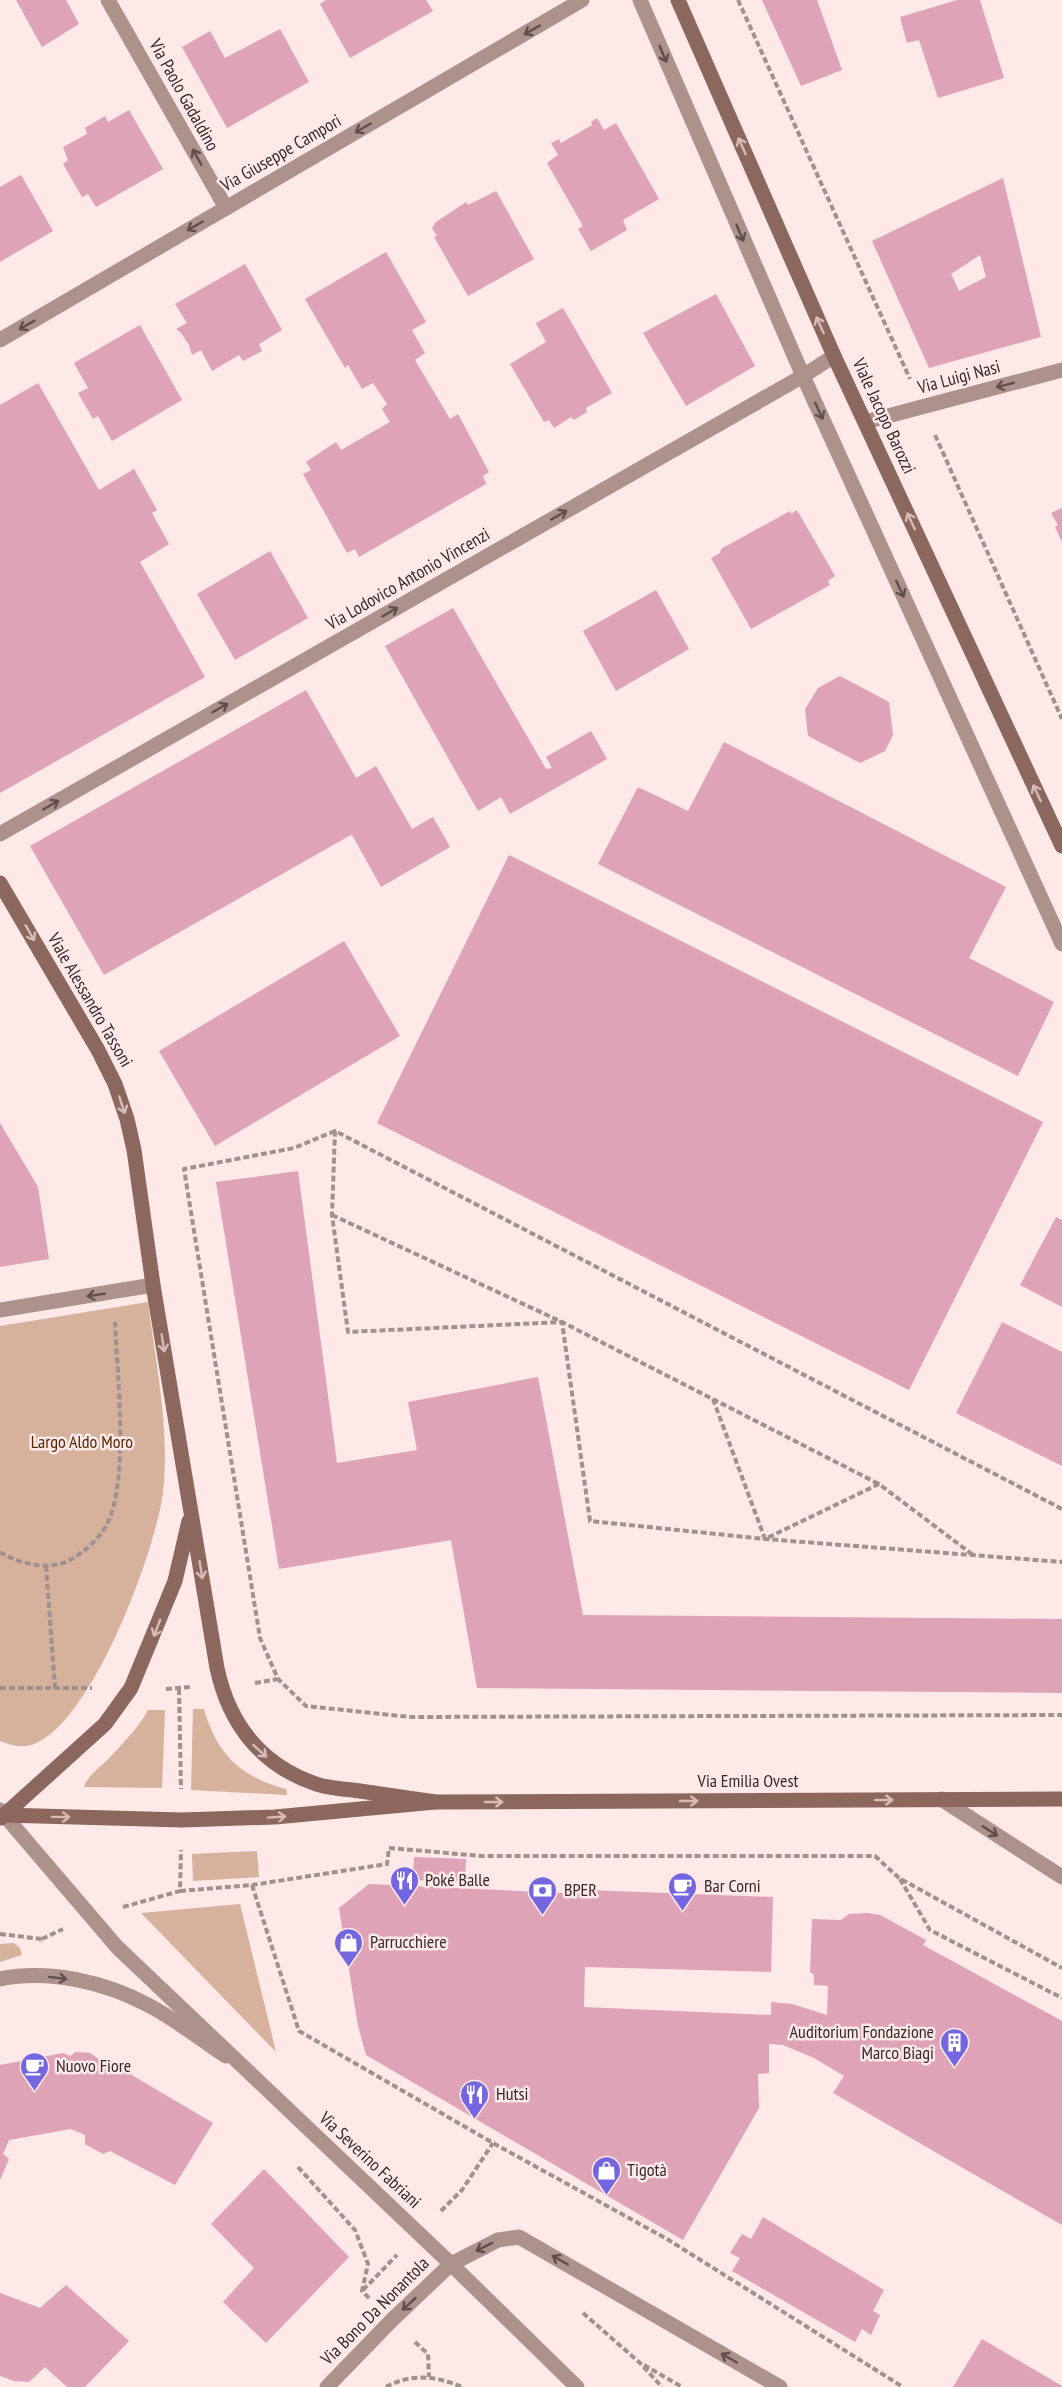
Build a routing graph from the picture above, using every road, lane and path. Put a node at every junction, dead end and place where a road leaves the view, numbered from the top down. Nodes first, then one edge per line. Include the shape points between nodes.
1 (108, 0) edge
2 (582, 0) edge
3 (640, 0) edge
4 (678, 0) edge
5 (738, 0) edge
6 (226, 208) junction
7 (1, 337) edge
8 (834, 356) junction
9 (1062, 370) edge
10 (802, 376) junction
11 (922, 406) junction
12 (865, 422) junction
13 (1062, 719) edge
14 (0, 834) edge
15 (1062, 846) edge
16 (0, 883) edge
17 (1062, 944) edge
18 (335, 1131) junction
19 (332, 1215) junction
20 (153, 1285) junction
21 (114, 1292) junction
22 (0, 1310) edge
23 (562, 1322) junction
24 (713, 1399) junction
25 (879, 1484) junction
26 (1062, 1509) edge
27 (191, 1512) junction
28 (765, 1539) junction
29 (0, 1552) edge
30 (974, 1555) junction
31 (1062, 1562) edge
32 (46, 1566) junction
33 (55, 1688) dead end
34 (1062, 1715) edge
35 (941, 1799) junction
36 (1062, 1799) edge
37 (435, 1802) junction
38 (1, 1815) edge
39 (1062, 1877) edge
40 (899, 1878) junction
41 (252, 1885) junction
42 (180, 1891) dead end
43 (1062, 1968) edge
44 (0, 1979) edge
45 (1062, 1998) edge
46 (242, 2066) junction
47 (291, 2159) dead end
48 (451, 2264) junction
49 (392, 2320) junction
50 (640, 2363) dead end
51 (429, 2377) junction
52 (327, 2387) edge
53 (386, 2387) edge
54 (462, 2387) edge
55 (578, 2387) edge
56 (682, 2387) edge
57 (780, 2387) edge
58 (903, 2387) edge

6 -> 1 street, Via Paolo Gadaldino
2 -> 6 street, Via Giuseppe Campori
3 -> 10 street
8 -> 4 street, Viale Jacopo Barozzi
5 - 11 path
6 -> 7 street, Via Giuseppe Campori
8 - 10 street, Via Lodovico Antonio Vincenzi
8 - 12 street, Viale Jacopo Barozzi
9 -> 11 street, Via Luigi Nasi
14 -> 10 street, Via Lodovico Antonio Vincenzi
10 -> 17 street
11 - 12 street, Via Luigi Nasi
11 - 13 path
15 -> 12 street, Viale Jacopo Barozzi
16 -> 20 street, Viale Alessandro Tassoni via 116,1084 134,1150
18 - 19 path
18 - 26 path
18 - 34 path via 294,1148 184,1169 260,1638 278,1679 306,1706 410,1717
19 - 23 path
19 - 23 path via 348,1332
20 - 21 street
20 -> 27 street
21 -> 22 street
21 - 32 path via 120,1453 113,1508 95,1540 78,1556
23 - 24 path
23 - 28 path via 590,1521
24 - 25 path
24 - 28 path
25 - 28 path
25 - 30 path
27 -> 37 street via 221,1689 254,1746 283,1771 318,1785
27 -> 38 street via 176,1581 131,1688 105,1724
28 - 30 path
29 - 32 path via 24,1563
30 - 31 path
32 - 33 path
35 - 36 street, Via Emilia Ovest
37 -> 35 street, Via Emilia Ovest
35 -> 39 street
38 -> 37 street via 182,1820 274,1817
38 - 46 street, Via Severino Fabriani via 117,1947
40 - 41 path via 874,1856 482,1856 389,1848 387,1864
40 - 43 path
40 - 45 path via 930,1929
41 - 42 path
41 - 58 path via 299,2031 667,2239
44 -> 46 street via 39,1976 109,1988 149,2005
46 - 48 street, Via Severino Fabriani
47 - 49 path via 355,2230 368,2264 362,2291
48 -> 49 street, Via Bono Da Nonantola
48 - 55 street, Via Severino Fabriani
57 -> 48 street via 519,2237 498,2240
49 - 51 path via 428,2354
49 - 52 street, Via Bono Da Nonantola
50 - 56 path
51 - 53 path via 411,2378
51 - 54 path

